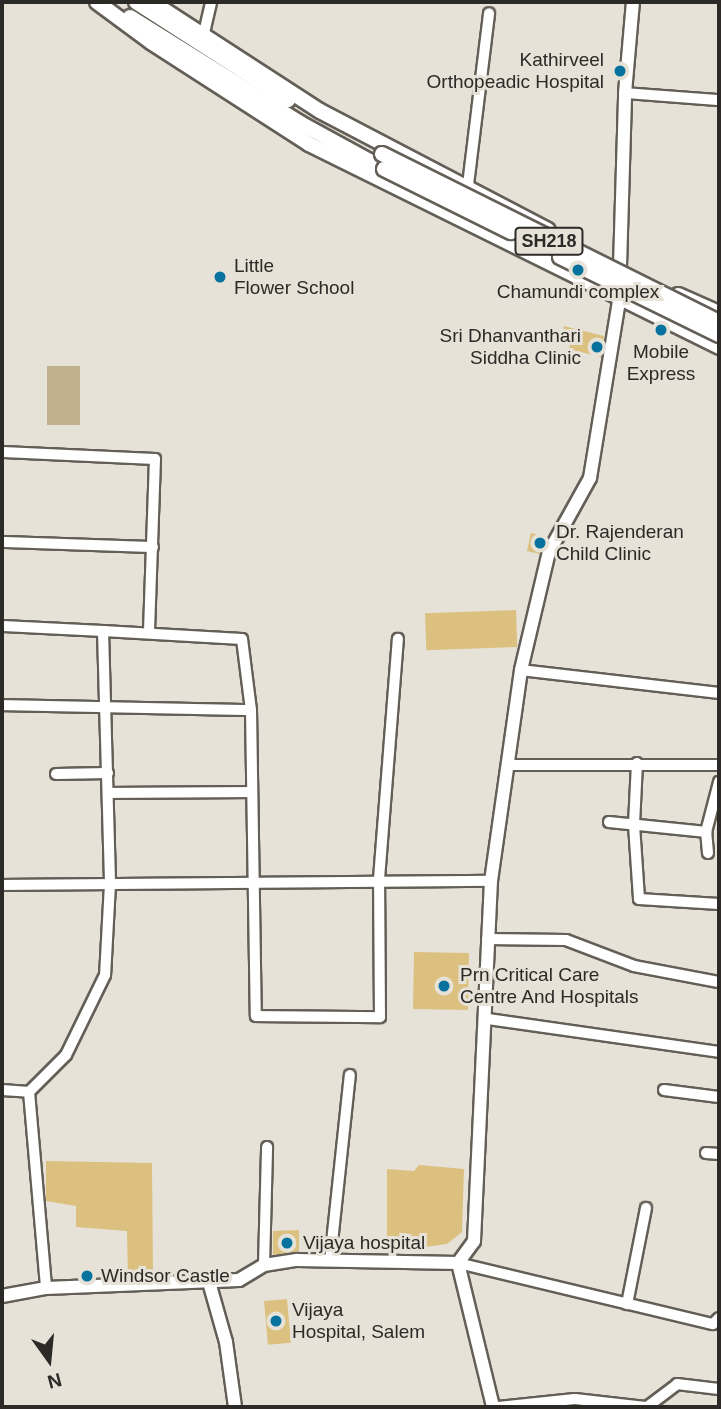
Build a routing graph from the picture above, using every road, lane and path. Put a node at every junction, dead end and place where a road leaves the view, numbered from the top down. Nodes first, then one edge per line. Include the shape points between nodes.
1 (99, 2) edge
2 (136, 2) edge
3 (152, 2) edge
4 (211, 2) edge
5 (633, 2) edge
6 (489, 13) dead end
7 (204, 33) junction
8 (625, 93) junction
9 (719, 100) edge
10 (468, 186) junction
11 (622, 270) junction
12 (619, 300) junction
13 (719, 313) edge
14 (719, 322) edge
15 (719, 335) edge
16 (719, 347) edge
17 (2, 452) edge
18 (2, 542) edge
19 (153, 547) junction
20 (2, 626) edge
21 (103, 631) junction
22 (149, 633) junction
23 (398, 639) dead end
24 (521, 670) junction
25 (719, 693) edge
26 (2, 705) edge
27 (106, 708) junction
28 (251, 710) junction
29 (637, 763) junction
30 (509, 765) junction
31 (719, 765) edge
32 (108, 773) junction
33 (56, 774) dead end
34 (719, 782) edge
35 (252, 792) junction
36 (108, 793) junction
37 (608, 822) dead end
38 (634, 825) junction
39 (706, 832) junction
40 (708, 853) dead end
41 (379, 879) junction
42 (254, 881) junction
43 (491, 881) junction
44 (110, 884) junction
45 (2, 885) edge
46 (719, 904) edge
47 (487, 939) junction
48 (719, 982) edge
49 (488, 1019) junction
50 (719, 1052) edge
51 (351, 1075) dead end
52 (2, 1090) edge
53 (664, 1090) dead end
54 (29, 1092) junction
55 (719, 1097) edge
56 (267, 1146) dead end
57 (706, 1153) dead end
58 (719, 1154) edge
59 (646, 1208) dead end
60 (330, 1261) junction
61 (458, 1263) junction
62 (264, 1265) junction
63 (209, 1282) junction
64 (46, 1289) junction
65 (2, 1296) edge
66 (627, 1304) junction
67 (719, 1318) edge
68 (719, 1389) edge
69 (235, 1407) edge
70 (495, 1407) edge
71 (647, 1407) edge

1 - 12 main road via 150,42 309,144
1 - 15 main road, SH218, bridge via 175,42 338,145
2 - 14 main road, SH218, bridge via 311,115 535,234
3 - 7 main road
4 - 7 street
5 - 8 street
6 - 10 street
7 - 10 main road via 320,111
8 - 9 street
8 - 11 street
10 - 11 main road
11 - 12 street
11 - 13 main road
12 - 16 main road
12 - 24 street via 590,478 549,552
17 - 19 street via 155,459
18 - 19 street
19 - 22 street
20 - 21 street
21 - 22 street
21 - 27 street
22 - 28 street via 242,639
23 - 41 street
24 - 25 street
24 - 30 street
26 - 27 street
27 - 28 street
27 - 32 street
28 - 35 street
29 - 30 street
29 - 31 street
29 - 38 street
30 - 43 street
32 - 33 street
32 - 36 street
34 - 39 street
35 - 36 street
35 - 42 street
36 - 44 street
37 - 38 street
38 - 39 street
38 - 46 street via 639,899
39 - 40 street
41 - 42 street
41 - 42 street via 380,1017 256,1016
41 - 43 street
42 - 44 street
43 - 47 street
44 - 45 street
44 - 54 street via 105,975 66,1055
47 - 48 street via 566,940 634,966
47 - 49 street
49 - 50 street
49 - 61 street via 474,1241
51 - 60 street
52 - 54 street
53 - 55 street
54 - 64 street
56 - 62 street
57 - 58 street
59 - 66 street
60 - 61 street
60 - 62 street
61 - 66 street
61 - 70 street
62 - 63 street via 239,1280
63 - 64 street
63 - 69 street via 226,1342
64 - 65 street
66 - 67 street via 713,1324
68 - 71 street via 677,1384
70 - 71 street via 575,1399

